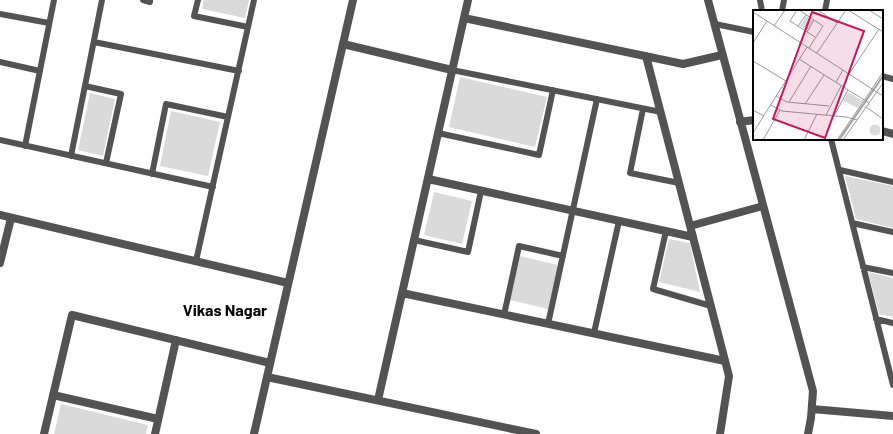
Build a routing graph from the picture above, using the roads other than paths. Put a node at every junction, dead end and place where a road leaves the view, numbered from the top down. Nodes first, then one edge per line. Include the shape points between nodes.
1 (54, 0) edge
2 (102, 0) edge
3 (143, 0) edge
4 (150, 0) edge
5 (198, 0) edge
6 (254, 0) edge
7 (353, 0) edge
8 (468, 0) edge
9 (708, 0) edge
10 (760, 0) edge
11 (784, 0) edge
12 (827, 0) edge
13 (762, 10) edge
14 (782, 10) edge
15 (826, 10) edge
16 (0, 14) edge
17 (464, 18) junction
18 (49, 23) junction
19 (715, 24) junction
20 (248, 27) junction
21 (753, 32) edge
22 (94, 42) junction
23 (343, 44) junction
24 (722, 55) junction
25 (646, 56) junction
26 (0, 62) edge
27 (452, 70) junction
28 (40, 71) junction
29 (238, 71) junction
30 (883, 76) edge
31 (893, 79) edge
32 (85, 86) junction
33 (553, 90) junction
34 (597, 99) junction
35 (643, 109) junction
36 (661, 112) junction
37 (228, 117) junction
38 (753, 120) edge
39 (740, 122) junction
40 (883, 131) edge
41 (438, 133) junction
42 (893, 134) edge
43 (0, 140) edge
44 (831, 140) edge
45 (25, 146) junction
46 (71, 156) junction
47 (106, 163) junction
48 (840, 170) junction
49 (152, 174) junction
50 (428, 179) junction
51 (893, 182) edge
52 (680, 183) junction
53 (213, 187) junction
54 (481, 191) junction
55 (763, 206) junction
56 (573, 211) junction
57 (0, 215) edge
58 (11, 218) junction
59 (619, 221) junction
60 (852, 223) junction
61 (690, 226) junction
62 (666, 231) junction
63 (893, 232) edge
64 (693, 237) junction
65 (414, 240) junction
66 (563, 256) junction
67 (196, 261) junction
68 (0, 263) edge
69 (863, 267) junction
70 (893, 273) edge
71 (288, 283) junction
72 (402, 293) junction
73 (711, 306) junction
74 (504, 315) junction
75 (876, 319) junction
76 (893, 323) edge
77 (548, 324) junction
78 (594, 333) junction
79 (176, 340) junction
80 (725, 361) junction
81 (890, 361) edge
82 (270, 363) junction
83 (267, 377) junction
84 (893, 385) edge
85 (54, 395) junction
86 (378, 400) junction
87 (812, 409) junction
88 (893, 416) edge
89 (158, 419) junction
90 (44, 434) edge
91 (155, 434) edge
92 (254, 434) edge
93 (536, 434) edge
94 (720, 434) edge
95 (808, 434) edge

1 - 18 lane
2 - 22 lane
3 - 4 lane
5 - 20 lane via 194,16
6 - 20 lane
7 - 23 street
8 - 17 street
9 - 19 street
10 - 13 lane
11 - 14 lane
12 - 15 lane
16 - 18 lane
17 - 25 street
17 - 27 street
18 - 28 lane
19 - 21 lane
19 - 24 street
20 - 29 lane
22 - 29 lane
22 - 32 lane
23 - 27 street
23 - 71 street
24 - 25 street via 683,64
24 - 39 street
25 - 36 street
26 - 28 lane
27 - 33 lane
27 - 41 street
28 - 45 lane
29 - 37 lane
30 - 31 lane
32 - 46 lane
32 - 47 lane via 121,94
33 - 34 lane
33 - 41 lane via 539,155
34 - 35 lane
34 - 56 lane
35 - 36 lane
35 - 52 lane via 630,173
36 - 52 street
37 - 49 lane via 166,104
37 - 53 lane
38 - 39 street
39 - 55 street
40 - 42 street
41 - 50 street
43 - 45 lane
44 - 48 lane
45 - 46 lane
46 - 47 lane
47 - 49 lane
48 - 51 lane
48 - 60 lane
49 - 53 lane
50 - 54 street
50 - 65 street
52 - 61 street
53 - 67 lane
54 - 56 street
54 - 65 lane via 468,252
55 - 61 street
55 - 87 street via 813,391
56 - 59 street
56 - 66 lane
57 - 58 street
58 - 67 street
58 - 68 street
59 - 62 street
59 - 78 lane
60 - 63 lane
60 - 69 lane
61 - 64 street
62 - 64 street
62 - 73 lane via 653,289
64 - 73 street
65 - 72 street
66 - 74 lane via 519,246
66 - 77 lane
67 - 71 street
69 - 70 lane
69 - 75 lane
71 - 82 street
72 - 74 street
72 - 86 street
73 - 80 street
74 - 77 street
75 - 76 lane
75 - 81 lane
77 - 78 street
78 - 80 street
79 - 82 street
79 - 85 street via 72,315
79 - 89 street
80 - 94 street via 729,376
81 - 84 lane
82 - 83 street
83 - 86 street
83 - 92 street
85 - 89 street
85 - 90 street
86 - 93 street
87 - 88 street
87 - 95 street
89 - 91 street

